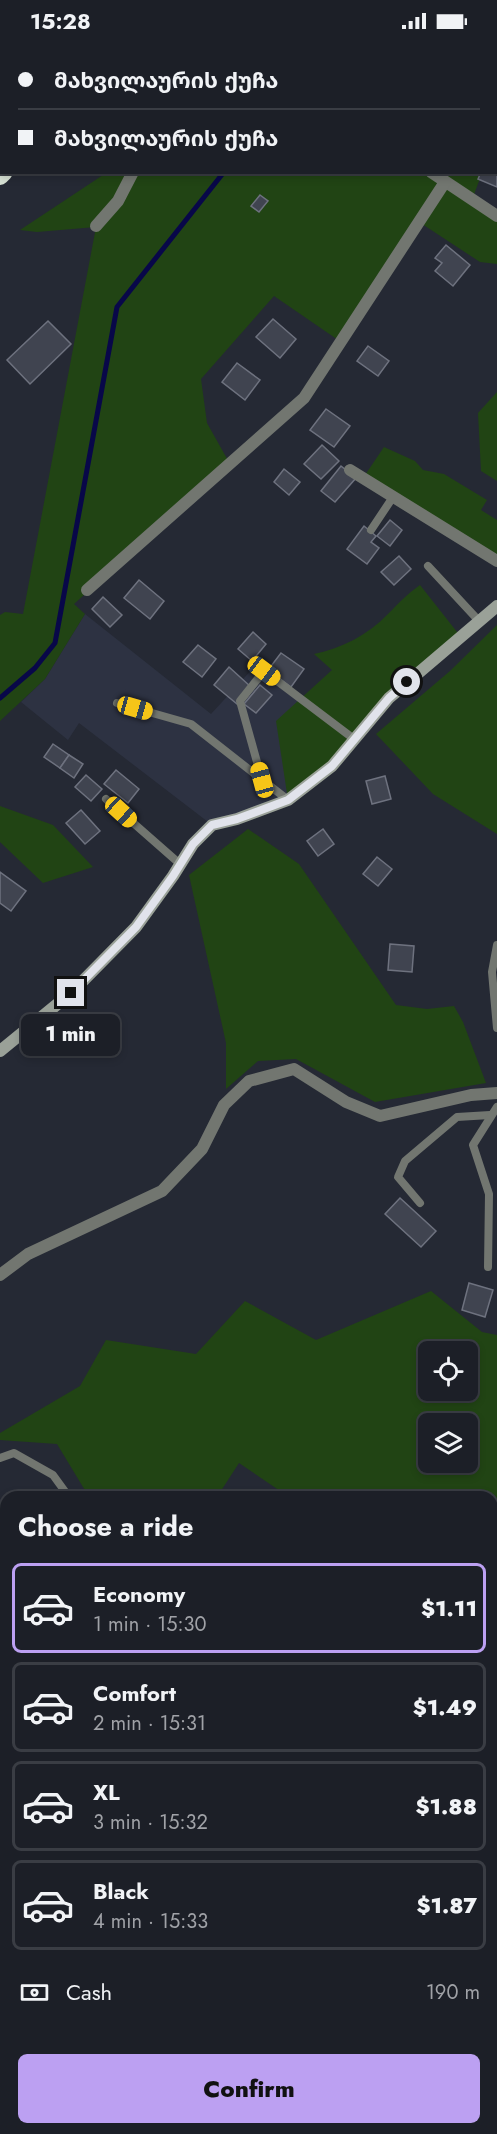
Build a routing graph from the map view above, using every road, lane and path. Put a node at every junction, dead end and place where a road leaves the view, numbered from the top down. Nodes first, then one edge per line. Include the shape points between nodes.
1 (132, 174) edge
2 (434, 174) edge
3 (445, 182) junction
4 (497, 216) edge
5 (96, 226) dead end
6 (350, 470) dead end
7 (393, 497) junction
8 (371, 530) dead end
9 (497, 561) edge
10 (428, 566) dead end
11 (87, 590) dead end
12 (497, 606) edge
13 (479, 621) junction
14 (117, 703) dead end
15 (354, 739) junction
16 (262, 780) junction
17 (106, 799) dead end
18 (288, 800) junction
19 (180, 864) junction
20 (497, 945) edge
21 (497, 1028) edge
22 (0, 1051) edge
23 (497, 1093) edge
24 (497, 1107) edge
25 (490, 1115) junction
26 (420, 1203) dead end
27 (488, 1268) dead end
28 (0, 1275) edge
29 (0, 1458) edge
30 (65, 1491) edge

1 - 5 street via 118,201
2 - 3 street
3 - 4 street
3 - 11 street via 304,398
6 - 7 street
7 - 8 lane
7 - 9 street
10 - 13 lane
12 - 13 street
13 - 15 street via 389,698
14 - 16 lane via 191,724
15 - 16 lane via 264,671 240,701
15 - 18 street via 332,766
16 - 18 lane
17 - 19 lane
18 - 19 street via 212,825
19 - 22 street via 136,927 71,993
20 - 21 lane via 492,972
23 - 28 street via 471,1095 380,1116 346,1102 294,1069 249,1081 224,1105 202,1149 162,1191 28,1254
24 - 25 lane
25 - 26 lane via 457,1116 405,1161 398,1177
25 - 27 lane via 473,1145 489,1194
29 - 30 lane via 14,1453 53,1475

